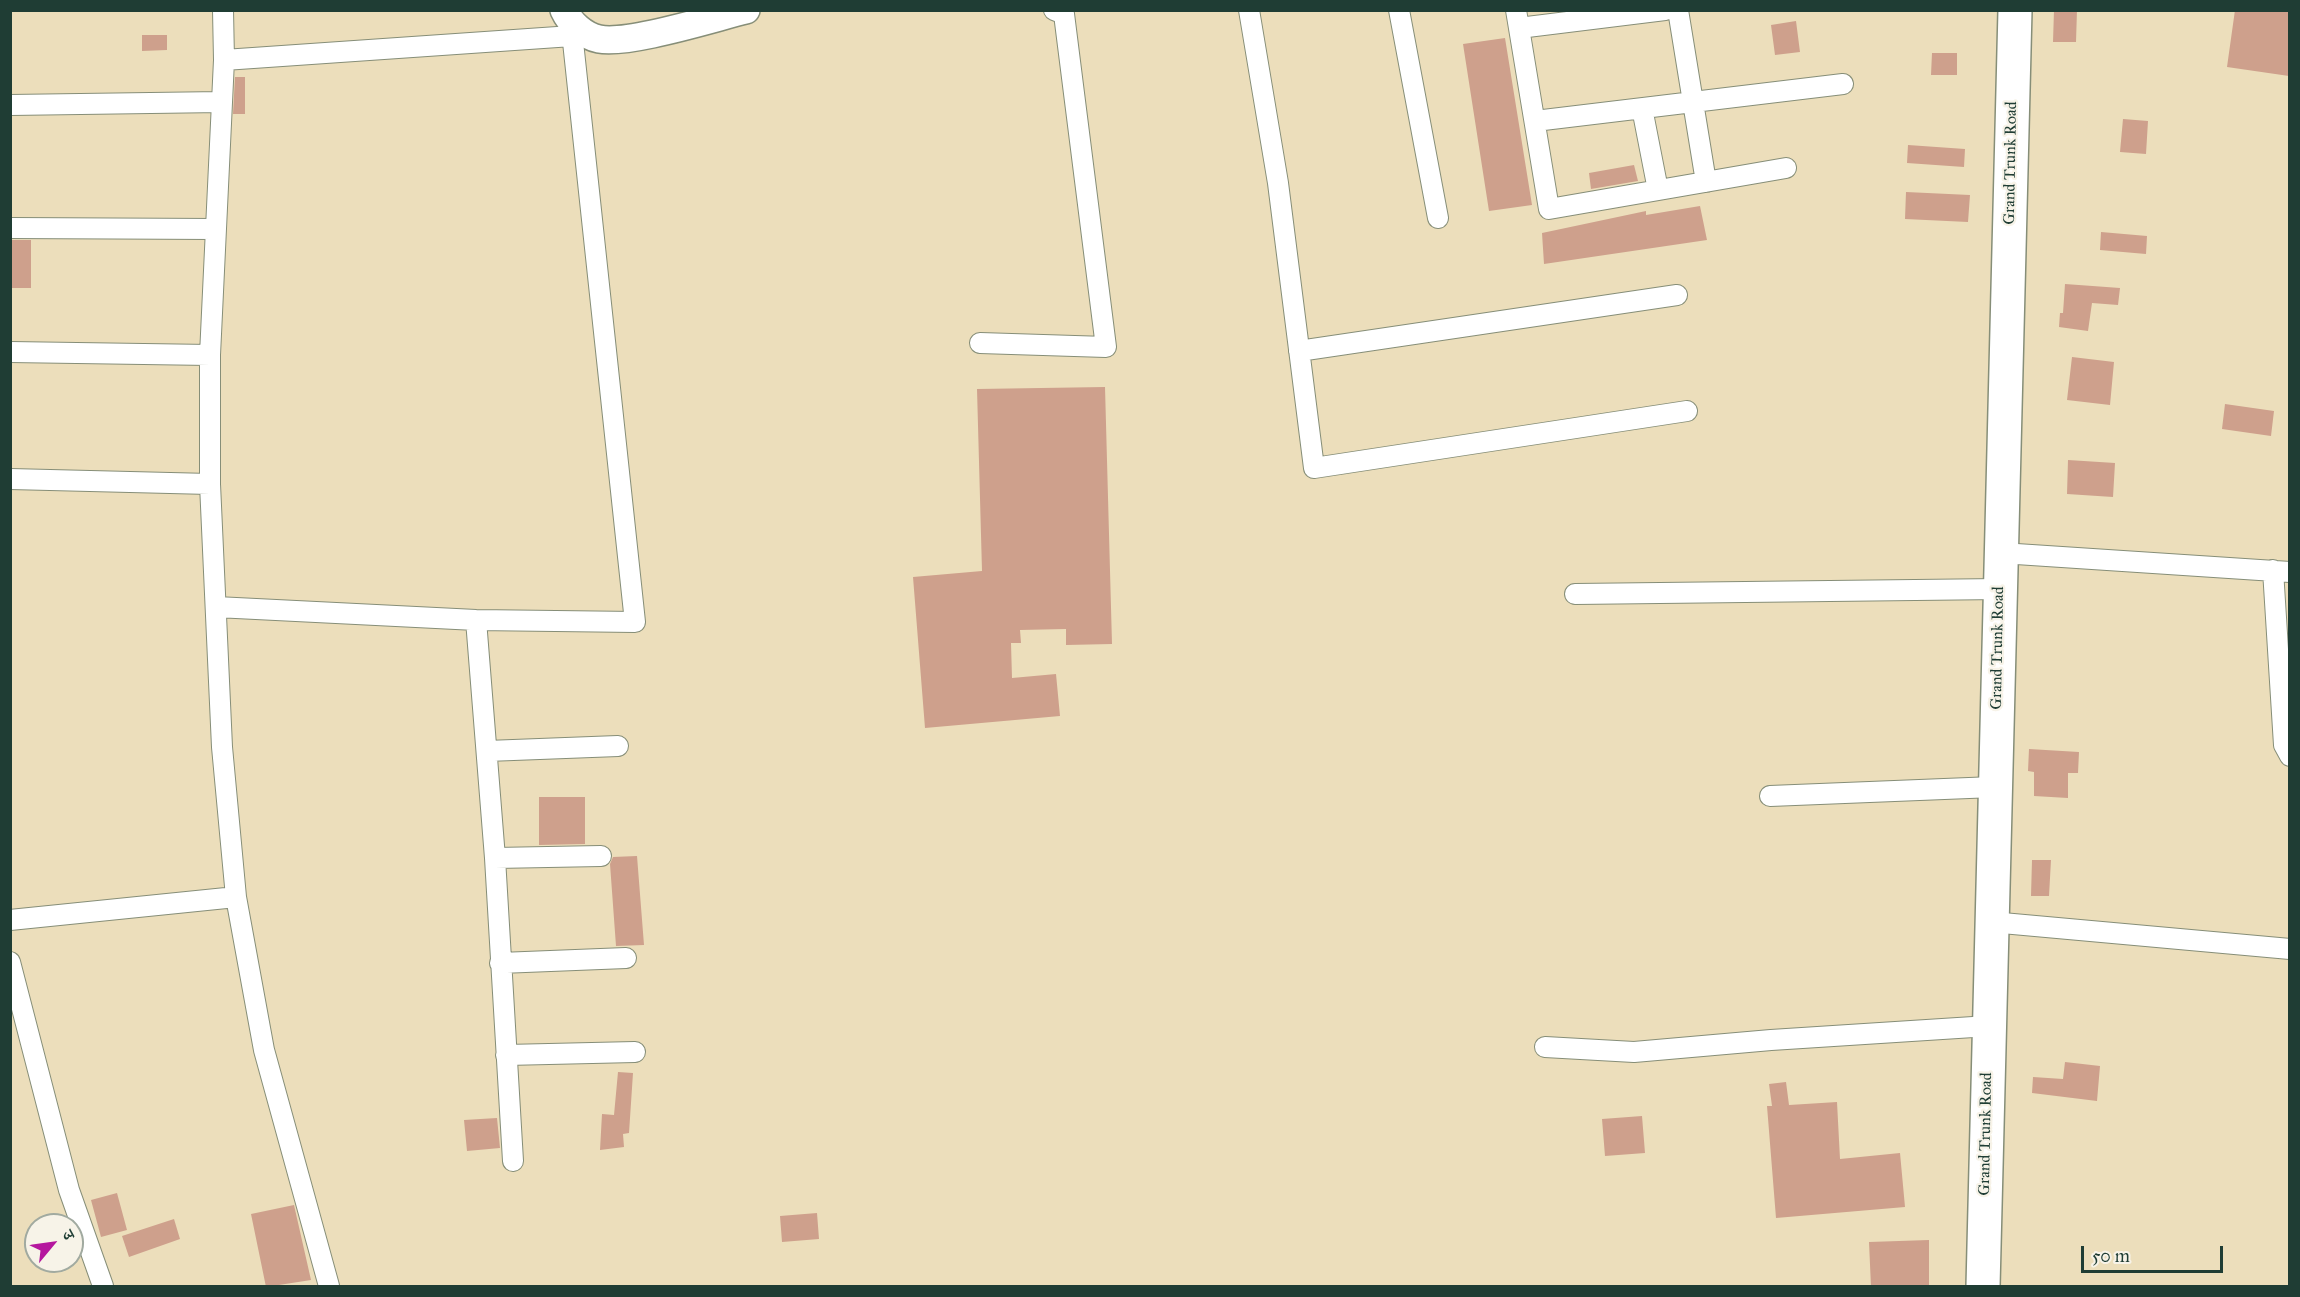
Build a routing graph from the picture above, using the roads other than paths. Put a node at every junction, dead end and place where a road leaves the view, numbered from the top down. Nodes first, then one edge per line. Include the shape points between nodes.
1 (223, 10) edge
2 (746, 10) edge
3 (1054, 10) edge
4 (1249, 10) edge
5 (1399, 10) edge
6 (1665, 10) edge
7 (1678, 10) edge
8 (2015, 10) edge
9 (1517, 19) edge
10 (569, 23) edge
11 (224, 60) junction
12 (1843, 84) dead end
13 (221, 102) junction
14 (1693, 102) junction
15 (10, 105) edge
16 (1642, 108) junction
17 (1534, 121) junction
18 (1786, 168) dead end
19 (1706, 182) junction
20 (1658, 190) junction
21 (1438, 218) dead end
22 (10, 228) edge
23 (215, 230) junction
24 (1677, 295) dead end
25 (980, 343) dead end
26 (1299, 351) junction
27 (10, 352) edge
28 (210, 355) junction
29 (1687, 411) dead end
30 (10, 479) edge
31 (210, 484) junction
32 (2001, 553) junction
33 (2281, 571) edge
34 (2000, 589) junction
35 (1575, 594) dead end
36 (216, 607) junction
37 (476, 620) junction
38 (618, 746) dead end
39 (487, 751) junction
40 (2289, 756) edge
41 (1994, 787) junction
42 (1770, 796) dead end
43 (601, 856) dead end
44 (495, 858) junction
45 (236, 897) junction
46 (10, 920) edge
47 (1991, 922) junction
48 (2289, 949) edge
49 (626, 958) dead end
50 (10, 962) edge
51 (500, 963) junction
52 (1989, 1026) junction
53 (1545, 1047) dead end
54 (635, 1052) dead end
55 (506, 1055) junction
56 (513, 1161) dead end
57 (103, 1287) edge
58 (329, 1287) edge
59 (1983, 1287) edge

1 - 11 street
2 - 10 street via 632,38 598,39
3 - 25 street via 1064,14 1106,347
4 - 26 street via 1278,183
5 - 21 street
6 - 9 street
7 - 14 street
8 - 32 highway, Grand Trunk Road
9 - 17 street
10 - 11 street
10 - 37 street via 635,622
11 - 13 street
12 - 14 street
13 - 15 street
13 - 23 street
14 - 16 street
14 - 19 street
16 - 17 street
16 - 20 street
17 - 20 street via 1549,209
18 - 19 street
19 - 20 street
22 - 23 street
23 - 28 street
24 - 26 street
26 - 29 street via 1314,468
27 - 28 street
28 - 31 street
30 - 31 street
31 - 36 street
32 - 33 street
32 - 34 highway, Grand Trunk Road
33 - 40 street via 2284,745
34 - 35 street
34 - 41 highway, Grand Trunk Road
36 - 37 street
36 - 45 street via 222,747
37 - 39 street
38 - 39 street
39 - 44 street
41 - 42 street
41 - 47 highway, Grand Trunk Road
43 - 44 street
44 - 51 street
45 - 46 street
45 - 58 street via 264,1050
47 - 48 street
47 - 52 highway, Grand Trunk Road
49 - 51 street
50 - 57 street via 69,1190
51 - 55 street
52 - 53 street via 1634,1052
52 - 59 highway, Grand Trunk Road
54 - 55 street
55 - 56 street

